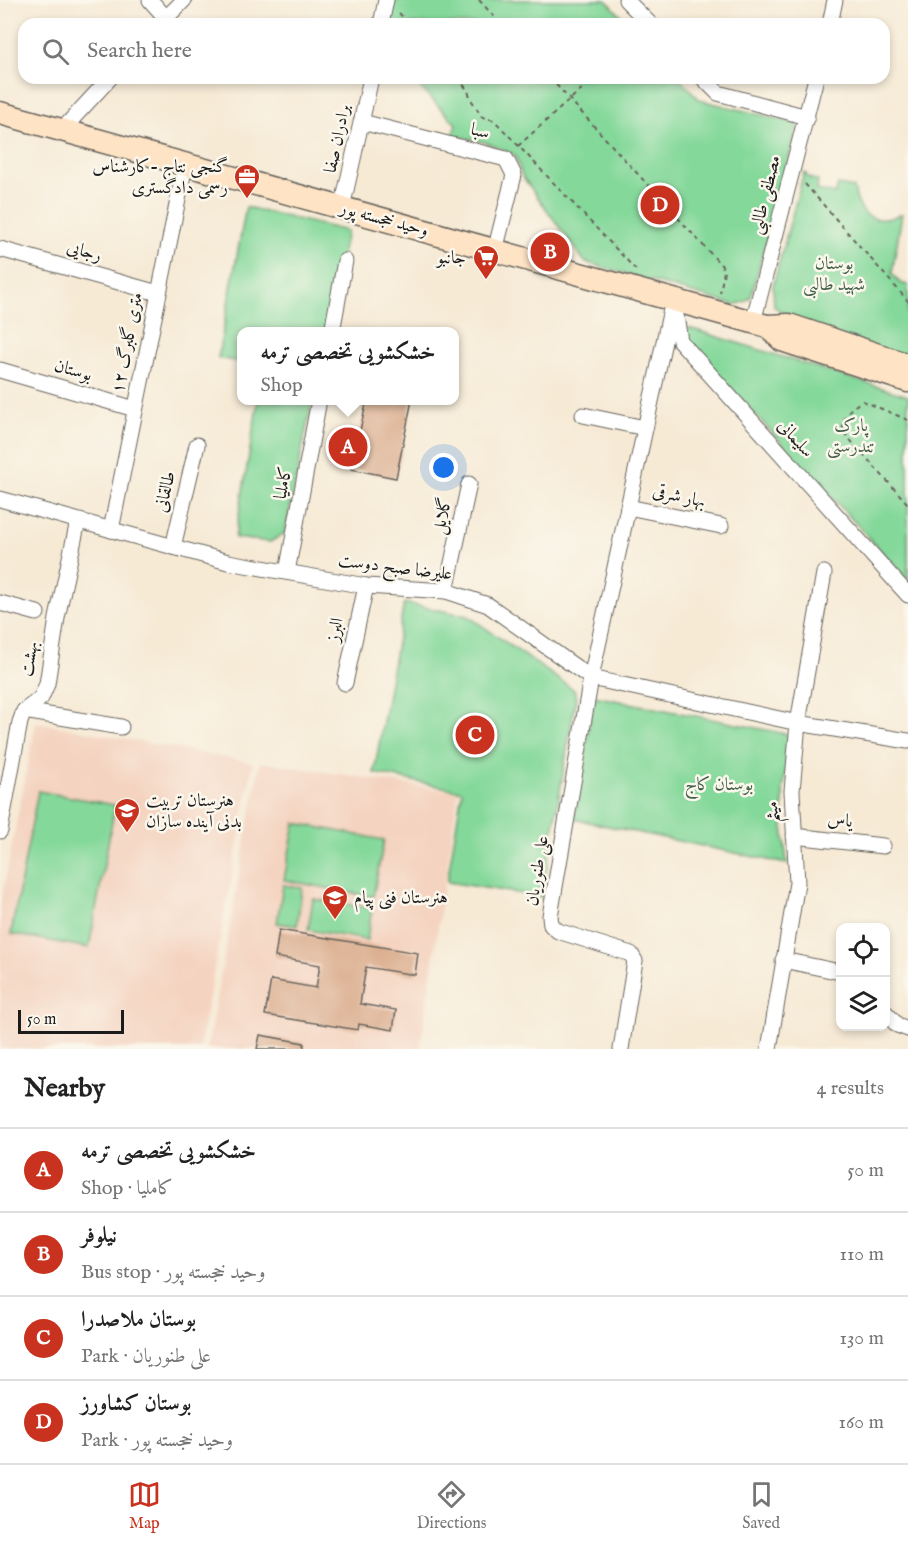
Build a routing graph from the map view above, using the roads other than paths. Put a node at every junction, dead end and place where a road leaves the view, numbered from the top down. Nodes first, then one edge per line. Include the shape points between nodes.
1 (150, 0) edge
2 (386, 0) edge
3 (626, 0) edge
4 (836, 0) edge
5 (178, 2) edge
6 (161, 18) edge
7 (165, 18) edge
8 (382, 18) edge
9 (644, 18) edge
10 (832, 18) edge
11 (104, 84) edge
12 (370, 84) edge
13 (709, 84) edge
14 (815, 84) edge
15 (0, 113) edge
16 (807, 117) junction
17 (362, 122) junction
18 (62, 130) junction
19 (185, 165) junction
20 (342, 208) junction
21 (498, 239) dead end
22 (0, 249) edge
23 (345, 261) dead end
24 (158, 293) junction
25 (673, 300) junction
26 (760, 324) junction
27 (333, 327) edge
28 (908, 365) edge
29 (0, 370) edge
30 (908, 381) edge
31 (318, 405) edge
32 (135, 409) junction
33 (583, 415) dead end
34 (645, 428) junction
35 (197, 445) dead end
36 (470, 484) dead end
37 (0, 499) edge
38 (628, 507) junction
39 (78, 521) junction
40 (721, 526) dead end
41 (111, 530) junction
42 (173, 547) junction
43 (287, 572) junction
44 (824, 573) dead end
45 (366, 585) junction
46 (446, 591) junction
47 (908, 595) edge
48 (0, 603) edge
49 (37, 614) dead end
50 (591, 678) junction
51 (345, 682) dead end
52 (24, 711) junction
53 (798, 723) junction
54 (121, 727) dead end
55 (908, 741) edge
56 (0, 831) edge
57 (794, 836) junction
58 (883, 846) dead end
59 (783, 960) junction
60 (836, 971) edge
61 (890, 1018) edge
62 (908, 1029) edge
63 (621, 1049) edge
64 (769, 1049) edge

1 - 6 street
2 - 8 street
3 - 9 street
4 - 10 street
5 - 7 street
11 - 18 street
12 - 17 street, برادران صفا
13 - 16 street via 718,93
14 - 16 street, مصطفی طالبی
15 - 18 main road, وحید خجسته پور
16 - 26 street, مصطفی طالبی
17 - 20 street, برادران صفا
17 - 21 street, سبا via 506,159 514,175
18 - 19 main road, وحید خجسته پور
19 - 20 main road, وحید خجسته پور
19 - 24 street, ۱۲ متری گلبرگ
20 - 25 main road, وحید خجسته پور
22 - 24 street, رجایی
23 - 27 street
24 - 32 street, ۱۲ متری گلبرگ
25 - 26 main road, وحید خجسته پور
25 - 34 street, علی طنوریان
25 - 47 street, سلیمانی via 680,341
26 - 28 main road, وحید خجسته پور via 789,325
26 - 30 main road, وحید خجسته پور via 782,340
29 - 32 street, بوستان
31 - 43 street, کاملیا
32 - 41 street, ۱۲ متری گلبرگ
33 - 34 street
34 - 38 street, علی طنوریان
35 - 42 street, طالقانی
36 - 46 street, گلایل
37 - 39 street, علیرضا صبح دوست
38 - 40 street, بهار شرقی
38 - 50 street, علی طنوریان
39 - 41 street, علیرضا صبح دوست
39 - 52 street, بهشت via 46,684 41,698
41 - 42 street, علیرضا صبح دوست
42 - 43 street, علیرضا صبح دوست
43 - 45 street, علیرضا صبح دوست
44 - 53 street, میثم
45 - 46 street, علیرضا صبح دوست
45 - 51 street, البرز
46 - 50 street, علیرضا صبح دوست via 488,605
48 - 49 street
50 - 53 street, علیرضا صبح دوست
50 - 63 street, علی طنوریان via 550,916 551,925 558,931 631,954 635,961
52 - 54 street
52 - 56 street, بهشت
53 - 55 street, علیرضا صبح دوست
53 - 57 street, میثم via 792,791
57 - 58 street, یاس
57 - 59 street, میثم via 797,882
59 - 60 street
59 - 64 street, میثم
61 - 62 street

